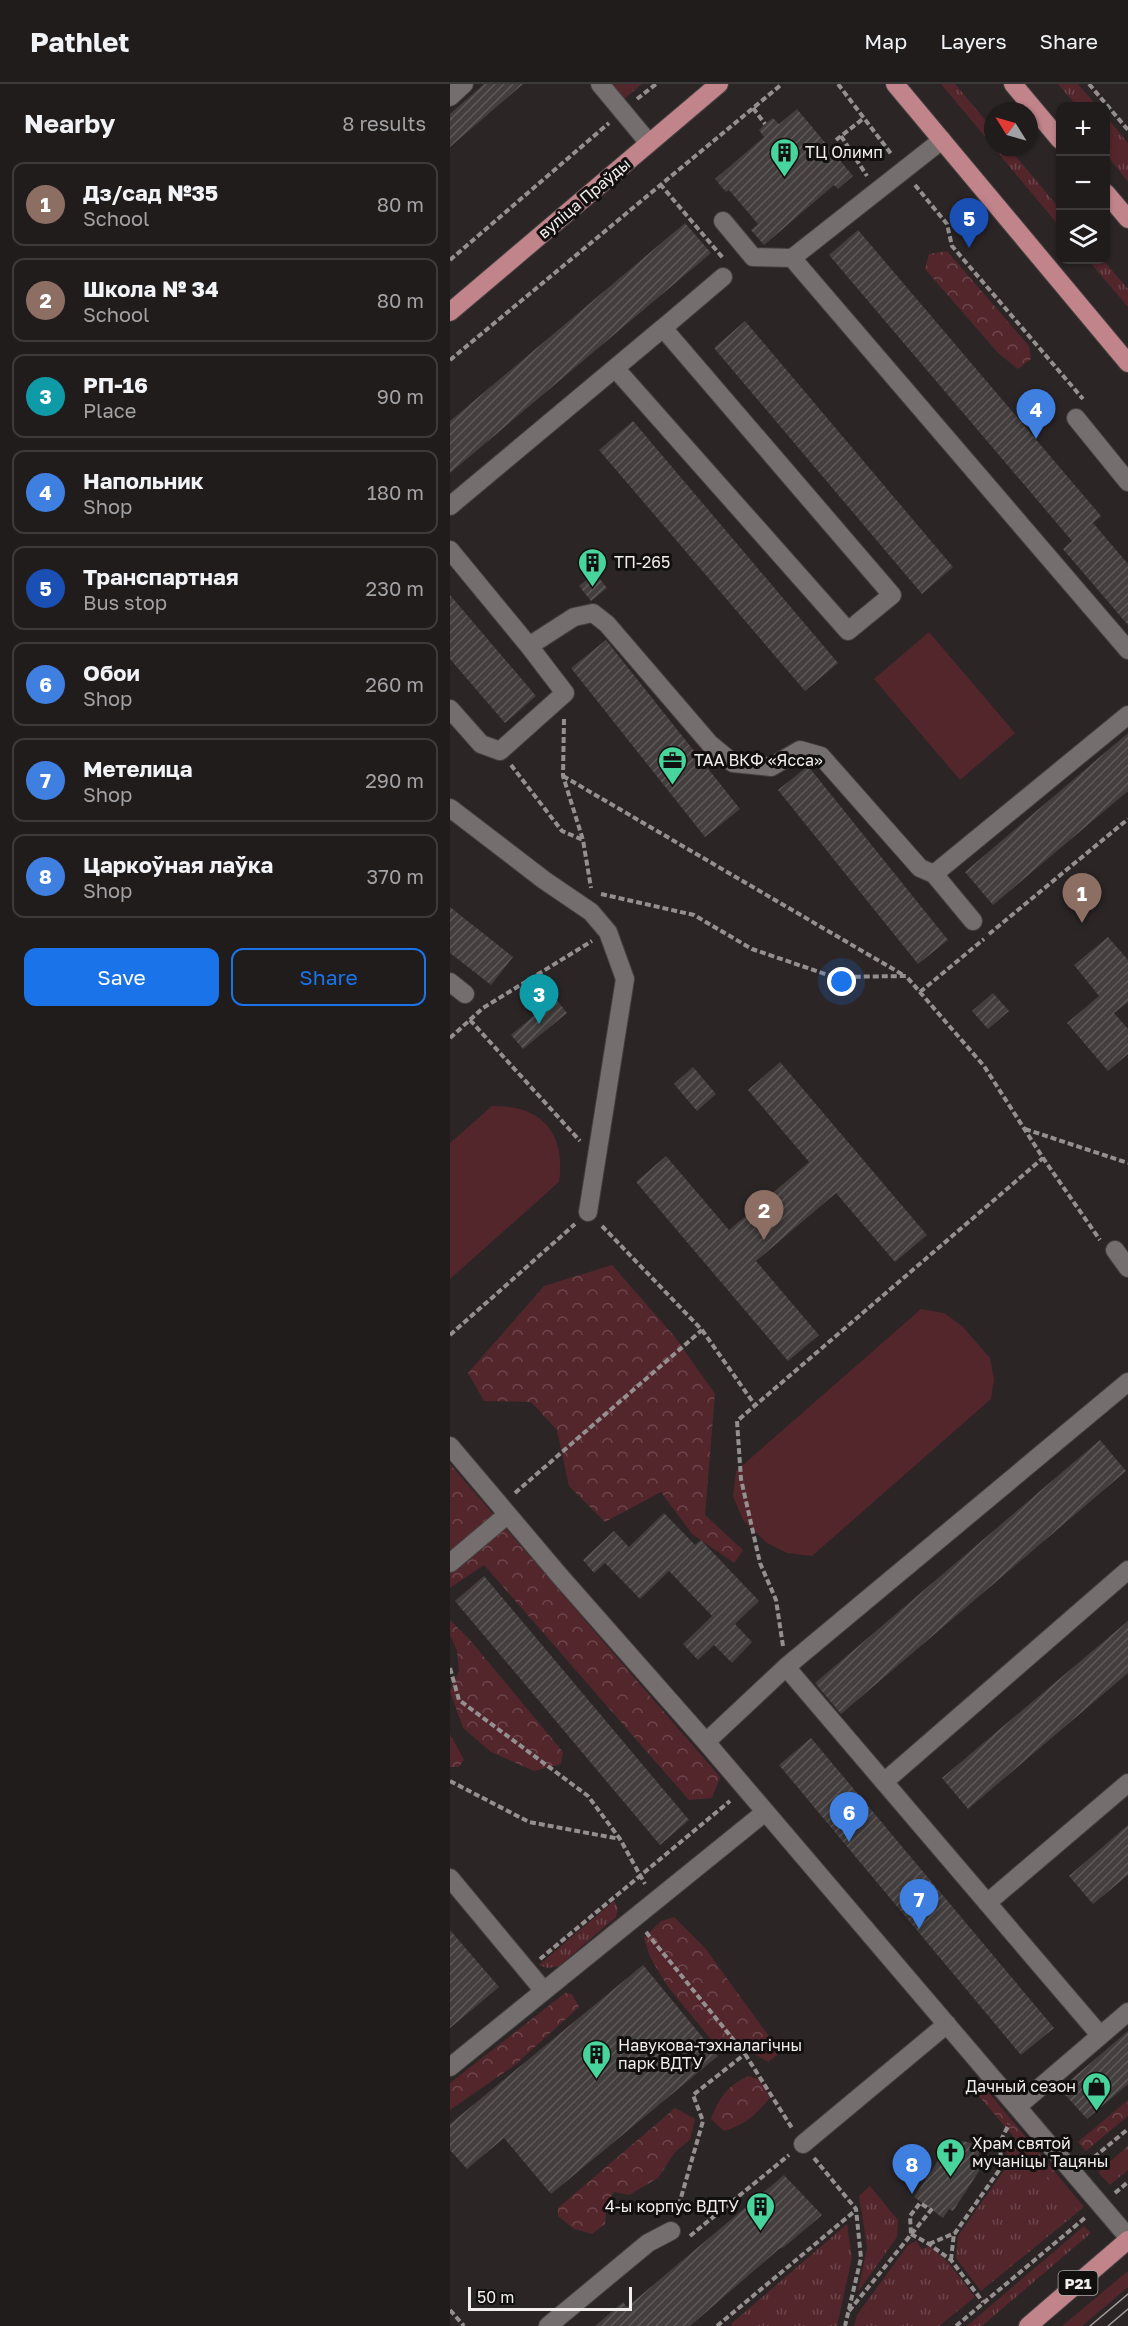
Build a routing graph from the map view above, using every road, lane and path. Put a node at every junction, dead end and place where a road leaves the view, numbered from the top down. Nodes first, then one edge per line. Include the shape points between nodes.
1 (464, 84) edge
2 (600, 84) edge
3 (656, 84) edge
4 (718, 84) edge
5 (782, 84) edge
6 (838, 84) edge
7 (895, 84) edge
8 (1013, 84) edge
9 (1089, 84) edge
10 (450, 97) edge
11 (753, 108) junction
12 (622, 112) junction
13 (864, 118) junction
14 (765, 124) dead end
15 (1128, 130) edge
16 (1056, 135) edge
17 (842, 136) junction
18 (836, 140) dead end
19 (942, 140) junction
20 (649, 143) junction
21 (904, 171) junction
22 (865, 172) dead end
23 (660, 184) junction
24 (1110, 198) edge
25 (1128, 219) edge
26 (723, 221) dead end
27 (792, 258) junction
28 (450, 260) edge
29 (724, 269) joint
30 (450, 312) edge
31 (663, 328) junction
32 (450, 360) edge
33 (1128, 363) edge
34 (615, 368) junction
35 (1083, 413) joint
36 (1128, 482) edge
37 (450, 506) edge
38 (450, 550) edge
39 (529, 646) junction
40 (1128, 650) edge
41 (565, 693) junction
42 (450, 709) edge
43 (1128, 715) edge
44 (500, 751) junction
45 (563, 776) junction
46 (450, 808) edge
47 (1128, 819) edge
48 (583, 840) junction
49 (934, 874) junction
50 (973, 921) dead end
51 (608, 932) junction
52 (906, 976) junction
53 (450, 982) edge
54 (920, 992) junction
55 (465, 994) dead end
56 (470, 1020) junction
57 (450, 1038) edge
58 (1024, 1129) junction
59 (1043, 1158) junction
60 (597, 1160) junction
61 (1128, 1163) edge
62 (588, 1212) joint
63 (558, 1239) dead end
64 (1111, 1249) joint
65 (1128, 1268) edge
66 (702, 1330) junction
67 (450, 1335) edge
68 (1128, 1382) edge
69 (755, 1404) junction
70 (450, 1446) edge
71 (503, 1511) junction
72 (450, 1563) edge
73 (1128, 1570) edge
74 (786, 1667) junction
75 (450, 1668) edge
76 (706, 1742) junction
77 (450, 1781) edge
78 (884, 1782) junction
79 (1128, 1783) edge
80 (745, 1789) junction
81 (764, 1813) junction
82 (620, 1839) junction
83 (641, 1876) junction
84 (450, 1878) edge
85 (655, 1902) junction
86 (987, 1903) junction
87 (634, 1918) junction
88 (527, 1970) junction
89 (544, 1991) junction
90 (1128, 2012) edge
91 (947, 2024) junction
92 (1101, 2036) junction
93 (745, 2054) junction
94 (450, 2067) edge
95 (1017, 2107) junction
96 (1128, 2129) edge
97 (803, 2144) junction
98 (1093, 2172) dead end
99 (1128, 2182) edge
100 (1101, 2205) junction
101 (856, 2209) junction
102 (955, 2233) junction
103 (911, 2234) junction
104 (677, 2236) junction
105 (1128, 2238) edge
106 (929, 2244) junction
107 (951, 2260) junction
108 (983, 2302) junction
109 (450, 2310) edge
110 (848, 2312) junction
111 (464, 2326) edge
112 (549, 2326) edge
113 (717, 2326) edge
114 (845, 2326) edge
115 (956, 2326) edge
116 (1028, 2326) edge

1 - 10 lane
2 - 12 lane
3 - 12 path
4 - 20 main road, вуліца Праўды
5 - 11 path
6 - 13 path
7 - 19 main road
8 - 16 main road
9 - 15 path
11 - 14 path
11 - 23 path
12 - 20 lane
12 - 28 path
13 - 17 path
13 - 21 path
17 - 18 path
17 - 22 path
19 - 21 lane
19 - 33 main road
20 - 30 main road, вуліца Праўды
21 - 27 lane
21 - 35 path via 947,224 952,246
23 - 29 path
23 - 32 path
24 - 25 main road
26 - 27 lane via 753,257
27 - 40 lane
29 - 31 lane
31 - 34 lane
31 - 34 lane via 892,596 848,631
34 - 37 lane
35 - 36 lane
38 - 39 lane
39 - 41 lane
39 - 49 lane via 574,617 593,613 607,624 710,744 733,763 771,767 800,750 821,756 920,868
41 - 44 lane
41 - 45 path
42 - 44 lane via 481,744
43 - 49 lane
44 - 48 path via 562,831
45 - 48 path
45 - 52 path
46 - 51 lane via 591,912
47 - 54 path
48 - 52 path via 592,892 694,915 752,949 834,977
49 - 50 lane
51 - 56 path via 483,1008
51 - 60 lane via 625,979
52 - 54 path
53 - 55 lane
54 - 58 path via 984,1066
56 - 57 path
56 - 60 path
58 - 59 path
58 - 61 path
59 - 64 path
59 - 69 path
60 - 62 lane
62 - 66 path
63 - 67 path
64 - 65 lane
66 - 69 path
66 - 71 path
68 - 74 lane
69 - 74 path via 737,1421 741,1479 760,1563 776,1600
70 - 71 lane
71 - 72 lane
71 - 76 lane
73 - 78 lane
74 - 76 lane
74 - 78 lane
75 - 82 path via 459,1700 588,1796
76 - 80 lane
77 - 82 path via 529,1822
78 - 86 lane
79 - 86 lane
80 - 81 lane
80 - 83 path
81 - 85 lane
81 - 91 lane
82 - 83 path
83 - 85 path
83 - 88 path
84 - 88 lane
85 - 87 lane
86 - 92 lane
87 - 89 lane
87 - 93 path
88 - 89 lane
89 - 94 lane
90 - 92 lane
91 - 95 lane
91 - 97 lane
92 - 95 lane
93 - 97 path
93 - 104 path via 693,2095 703,2121
95 - 100 lane
95 - 102 path via 1001,2140 1000,2169
96 - 98 path via 1086,2164
97 - 101 path
97 - 104 path
99 - 100 path
100 - 105 lane
100 - 108 path
101 - 110 path via 861,2258
101 - 113 path
102 - 106 path
102 - 107 path
103 - 103 path via 931,2210 920,2203 910,2216
103 - 106 path
103 - 110 path
104 - 112 lane via 648,2243
105 - 116 main road, Р21
106 - 107 path
107 - 108 path
108 - 115 path
109 - 111 path
110 - 114 path

